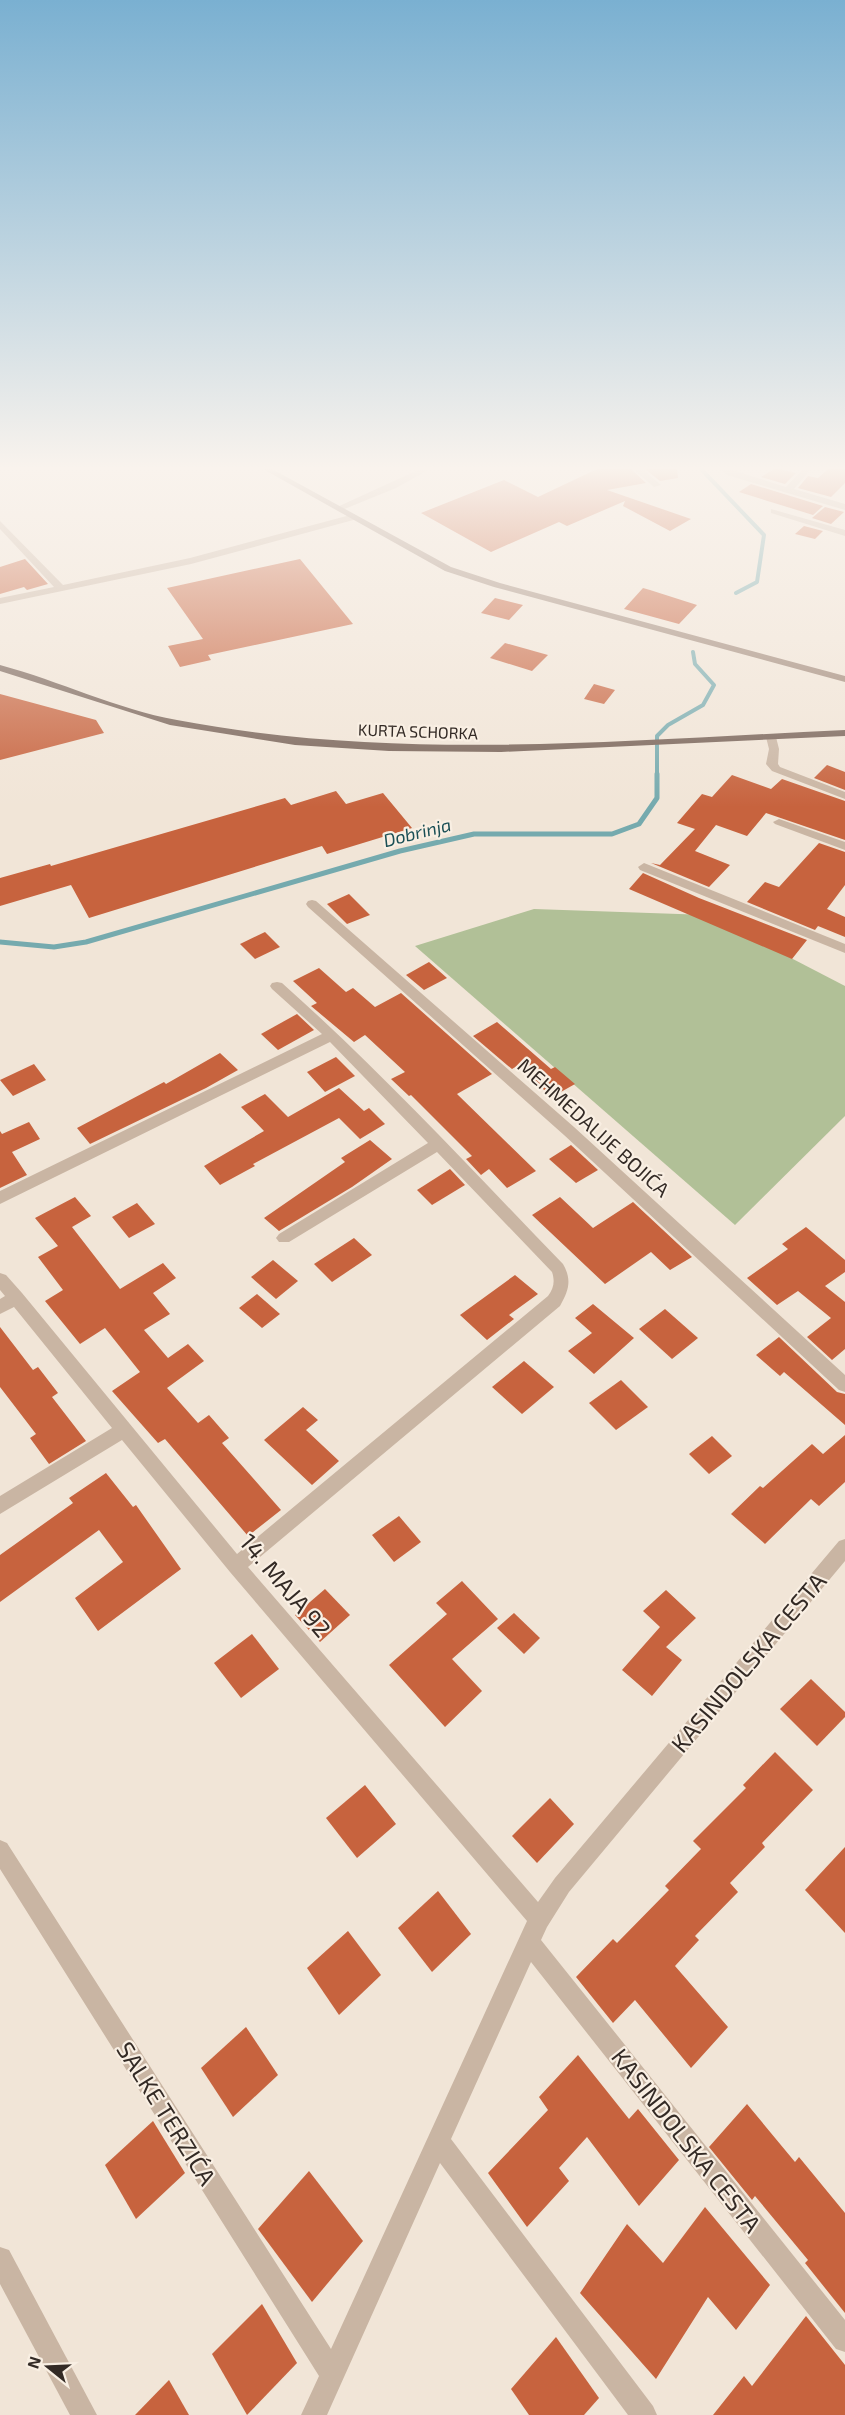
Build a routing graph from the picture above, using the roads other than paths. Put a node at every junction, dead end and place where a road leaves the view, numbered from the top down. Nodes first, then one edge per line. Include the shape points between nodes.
1 (54, 582) edge
2 (95, 582) edge
3 (487, 582) edge
4 (61, 589) junction
5 (0, 601) edge
6 (0, 668) edge
7 (845, 679) edge
8 (845, 733) edge
9 (771, 737) junction
10 (845, 796) edge
11 (779, 822) dead end
12 (845, 846) edge
13 (644, 867) dead end
14 (312, 904) dead end
15 (845, 949) edge
16 (277, 986) dead end
17 (332, 1035) junction
18 (439, 1144) junction
19 (0, 1198) edge
20 (284, 1238) dead end
21 (0, 1279) edge
22 (8, 1302) edge
23 (845, 1385) edge
24 (123, 1431) junction
25 (0, 1506) edge
26 (843, 1554) edge
27 (236, 1566) junction
28 (0, 1850) edge
29 (539, 1919) junction
30 (528, 1941) junction
31 (438, 2140) junction
32 (0, 2259) edge
33 (845, 2340) edge
34 (333, 2375) junction
35 (84, 2415) edge
36 (314, 2415) edge
37 (644, 2415) edge

1 - 4 street
2 - 4 street
3 - 7 street
4 - 5 street
6 - 9 main road, KURTA SCHORKA via 164,720 260,738 448,750
8 - 9 main road, KURTA SCHORKA
9 - 10 street via 773,767
11 - 12 street
13 - 15 street
14 - 23 street, MEHMEDALIJE BOJIĆA
16 - 17 street
17 - 18 street
17 - 19 street
18 - 20 street
18 - 27 street via 558,1268 562,1288 554,1301
21 - 22 street, 14. MAJA 92
22 - 24 street, 14. MAJA 92
24 - 25 street
24 - 27 street, 14. MAJA 92
26 - 29 street, KASINDOLSKA CESTA via 562,1885
27 - 29 street, 14. MAJA 92
28 - 34 street, SALKE TERZIĆA
29 - 30 street, KASINDOLSKA CESTA
30 - 31 street, KASINDOLSKA CESTA
30 - 33 street, KASINDOLSKA CESTA
31 - 34 street, KASINDOLSKA CESTA
31 - 37 street
32 - 35 street
34 - 36 street, KASINDOLSKA CESTA

